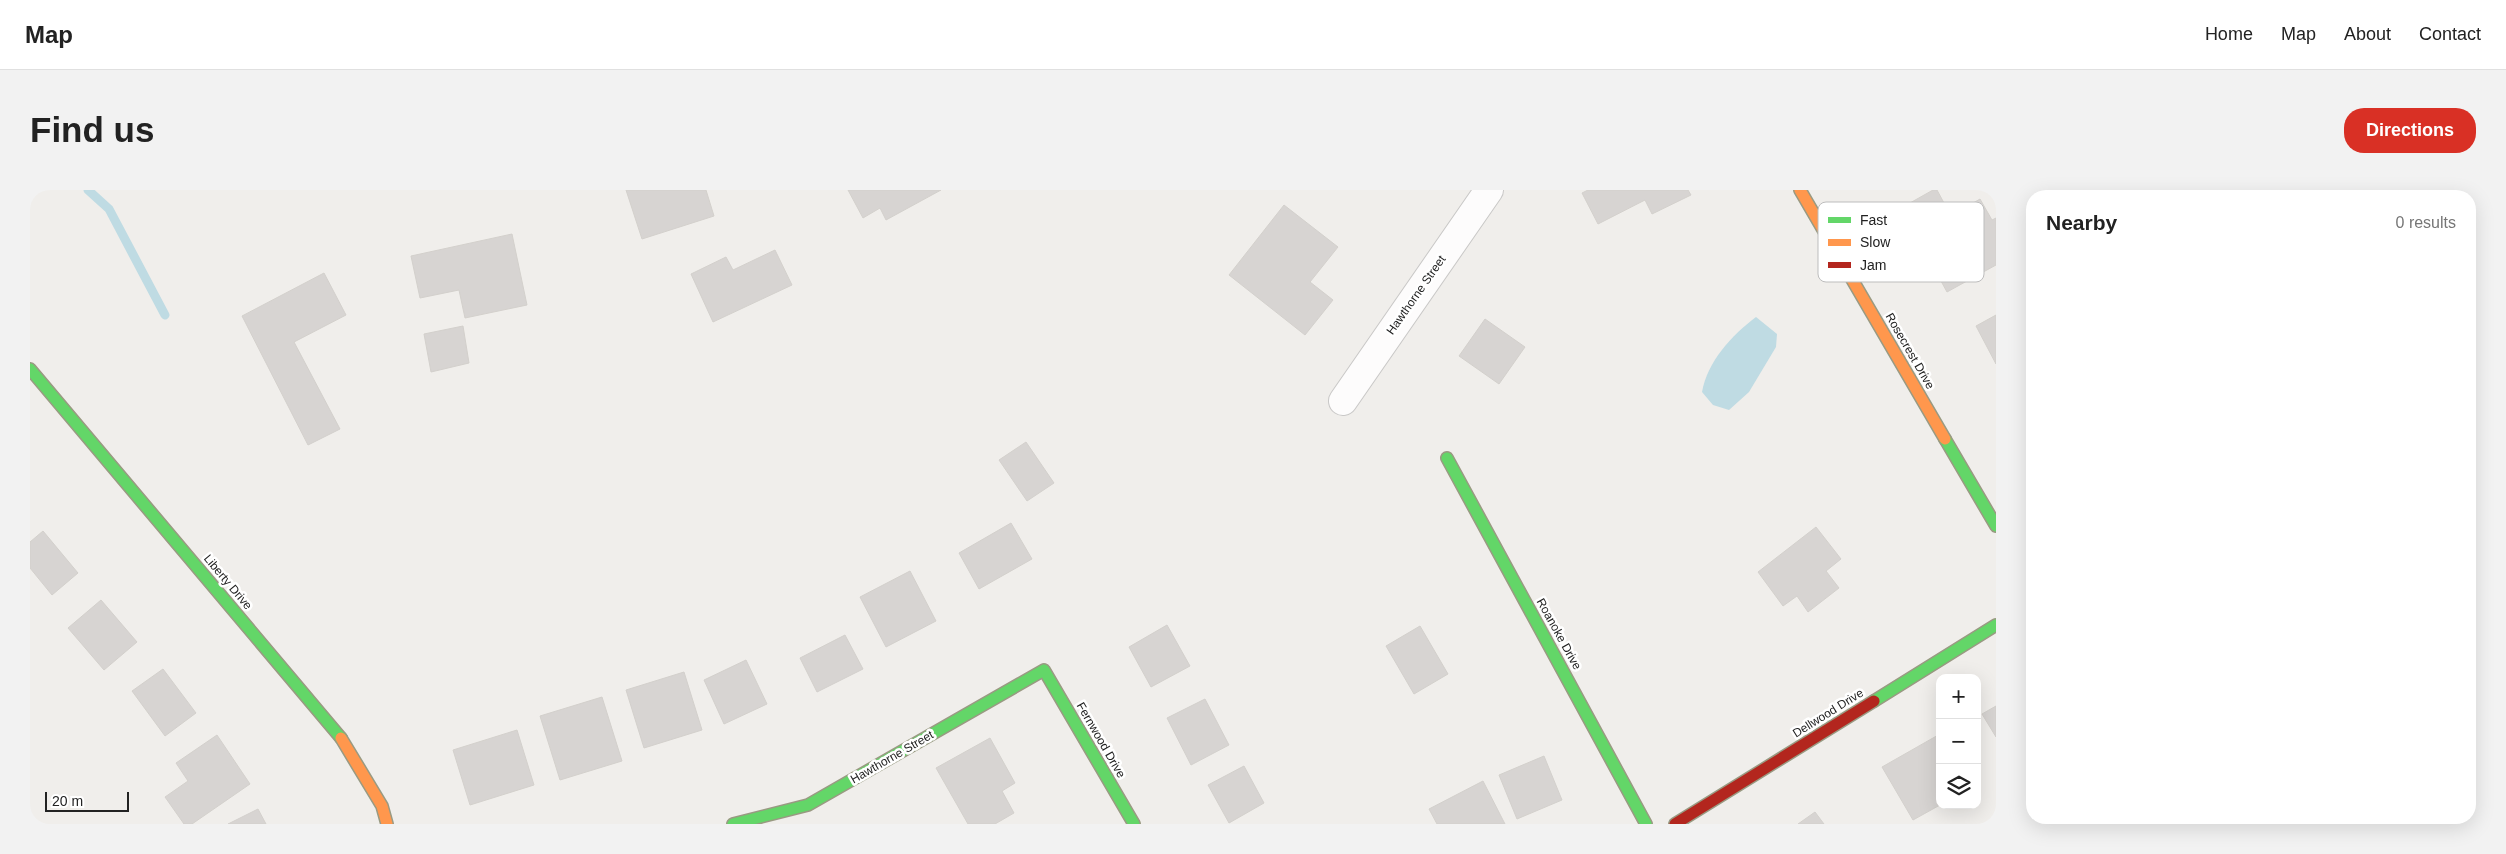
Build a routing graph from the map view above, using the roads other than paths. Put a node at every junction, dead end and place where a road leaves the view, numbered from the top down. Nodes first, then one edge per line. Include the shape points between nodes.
1 (1489, 190) edge
2 (1800, 190) edge
3 (1818, 221) edge
4 (1854, 282) edge
5 (30, 369) edge
6 (1343, 401) dead end
7 (1447, 458) dead end
8 (1996, 526) edge
9 (1996, 626) edge
10 (1044, 670) joint
11 (387, 824) edge
12 (733, 824) edge
13 (1134, 824) edge
14 (1646, 824) edge
15 (1675, 824) edge

1 - 6 street, Hawthorne Street
2 - 3 street, Rosecrest Drive
4 - 8 street, Rosecrest Drive
5 - 11 street, Liberty Drive via 340,736 382,806
7 - 14 street, Roanoke Drive
9 - 15 street, Dellwood Drive
10 - 12 street, Hawthorne Street via 808,805
10 - 13 street, Fernwood Drive

